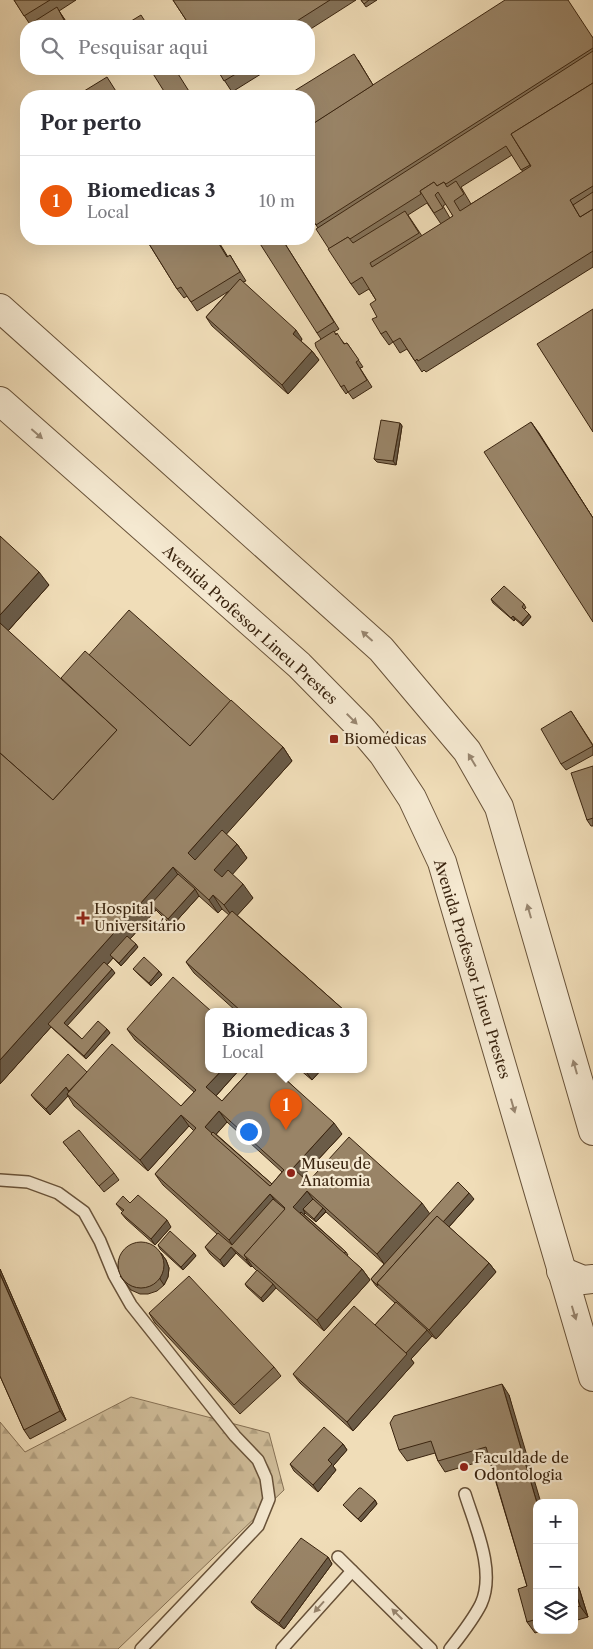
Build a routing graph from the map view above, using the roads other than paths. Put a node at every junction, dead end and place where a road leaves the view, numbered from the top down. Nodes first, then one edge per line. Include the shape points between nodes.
1 (0, 308) edge
2 (0, 402) edge
3 (593, 1131) edge
4 (0, 1180) edge
5 (561, 1271) junction
6 (593, 1279) edge
7 (592, 1363) edge
8 (465, 1494) dead end
9 (338, 1558) dead end
10 (352, 1571) junction
11 (141, 1649) edge
12 (282, 1649) edge
13 (431, 1649) edge
14 (450, 1649) edge

3 -> 1 street via 499,807 467,751 381,649
2 -> 5 street, Avenida Professor Lineu Prestes via 299,665 367,735 407,791 442,862
4 - 11 lane via 28,1182 58,1193 84,1212 131,1305 235,1436 258,1460 266,1478 269,1499 258,1526
5 - 6 street via 583,1280
5 -> 7 street, Avenida Professor Lineu Prestes
8 - 14 lane via 485,1560 486,1584 482,1602 471,1622
9 - 10 lane
10 -> 12 lane
13 -> 10 lane

